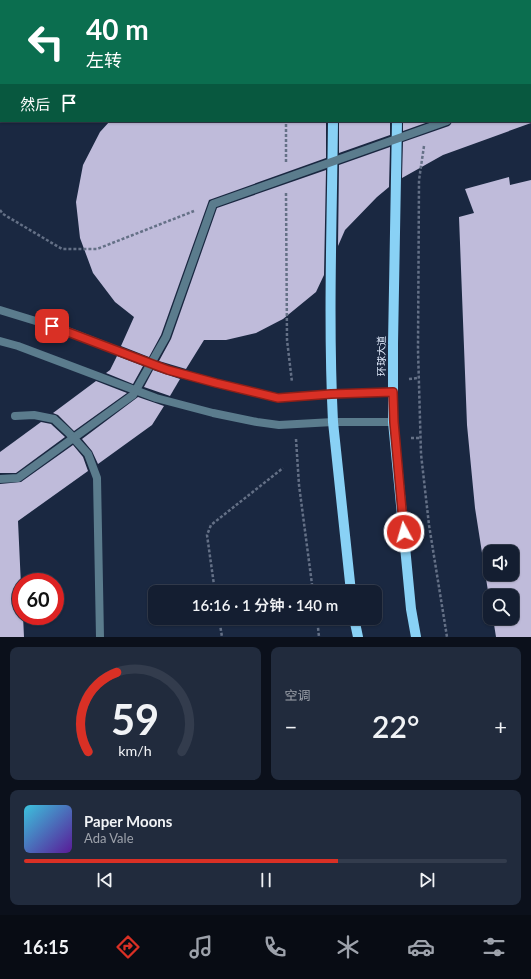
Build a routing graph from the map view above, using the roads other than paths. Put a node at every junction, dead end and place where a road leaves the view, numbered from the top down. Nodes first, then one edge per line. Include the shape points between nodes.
1 (333, 122) edge
2 (397, 122) edge
3 (444, 122) edge
4 (0, 310) edge
5 (0, 341) edge
6 (393, 392) junction
7 (331, 394) junction
8 (15, 416) dead end
9 (333, 422) junction
10 (394, 422) junction
11 (0, 479) edge
12 (350, 585) edge
13 (355, 625) edge
14 (100, 637) edge
15 (358, 637) edge
16 (416, 637) edge

1 - 7 main road
2 - 6 main road, 环球大道
3 - 11 street, bridge via 213,204 166,337 133,395 18,478
4 - 7 street via 65,330 168,370 216,383 278,398
5 - 9 street via 156,398 213,413 279,425
6 - 7 street
6 - 10 main road, 环球大道
7 - 9 main road
8 - 14 street via 34,415 54,419 88,454 97,478
9 - 10 street
9 - 12 main road
10 - 16 main road, 环球大道 via 411,609
13 - 15 main road

